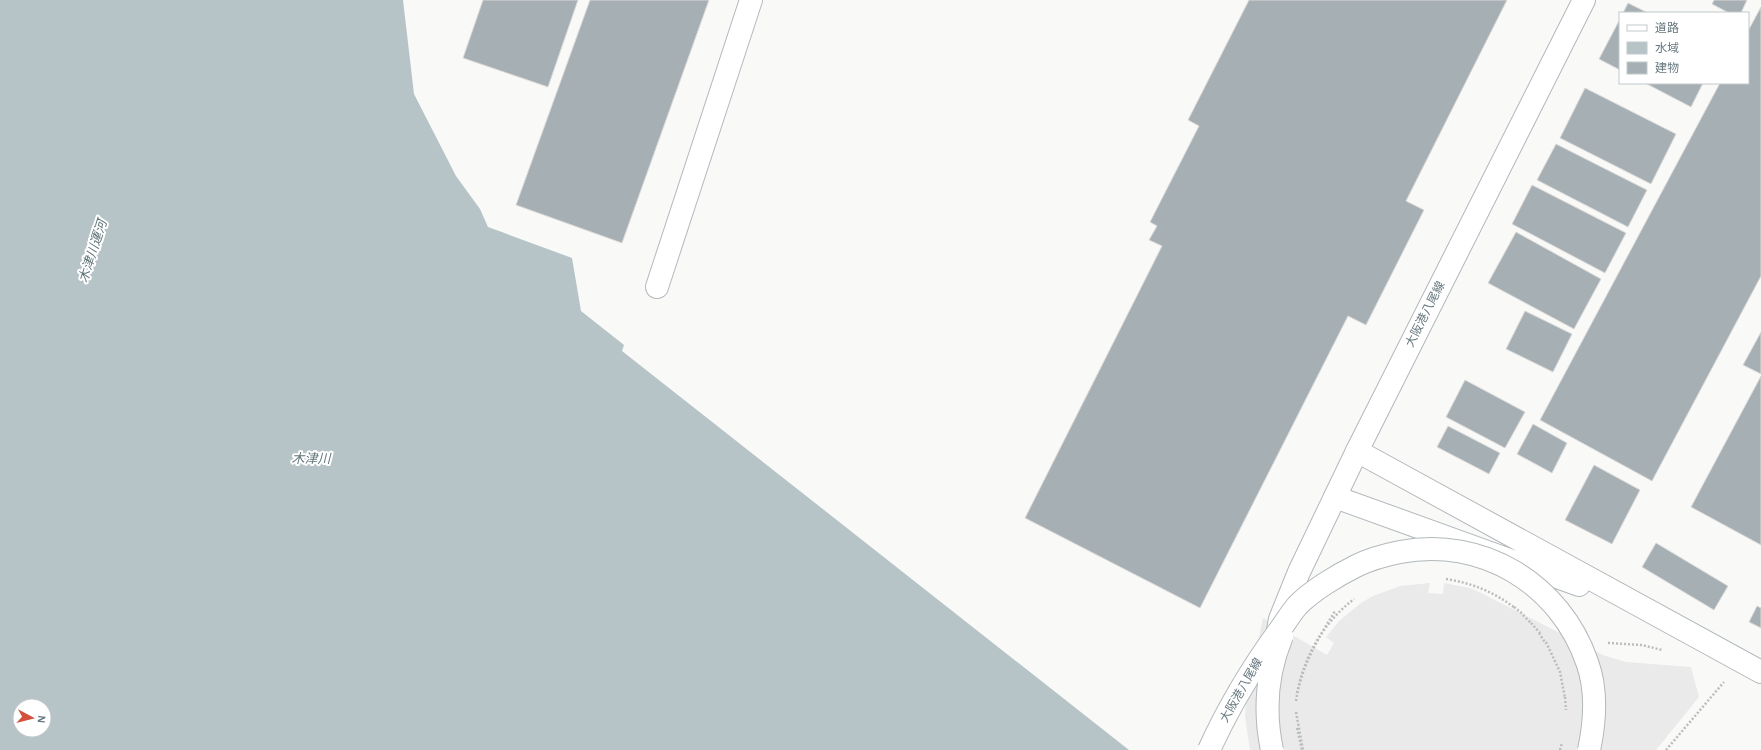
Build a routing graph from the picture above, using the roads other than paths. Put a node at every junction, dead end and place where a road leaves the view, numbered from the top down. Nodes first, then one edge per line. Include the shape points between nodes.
1 (750, 0) edge
2 (1584, 0) edge
3 (657, 287) dead end
4 (1356, 451) junction
5 (1335, 497) junction
6 (1644, 608) junction
7 (1761, 672) edge
8 (1209, 750) edge
9 (1273, 750) edge
10 (1588, 750) edge

1 - 3 main road
2 - 4 main road, 大阪港八尾線
4 - 5 main road, 大阪港八尾線
4 - 6 main road
5 - 6 main road
5 - 9 main road, 大阪港八尾線, bridge via 1298,572 1280,619 1271,674 1270,718
6 - 7 main road
8 - 10 main road, 大阪港八尾線, bridge via 1223,720 1258,660 1298,605 1357,565 1390,554 1431,548 1474,554 1502,564 1534,584 1559,610 1578,641 1588,662 1591,676 1594,708
9 - 10 main road, 大阪港八尾線, bridge via 1267,717 1270,676 1287,624 1316,593 1355,567 1390,556 1431,550 1469,554 1503,567 1523,579 1558,612 1579,648 1589,677 1592,708

